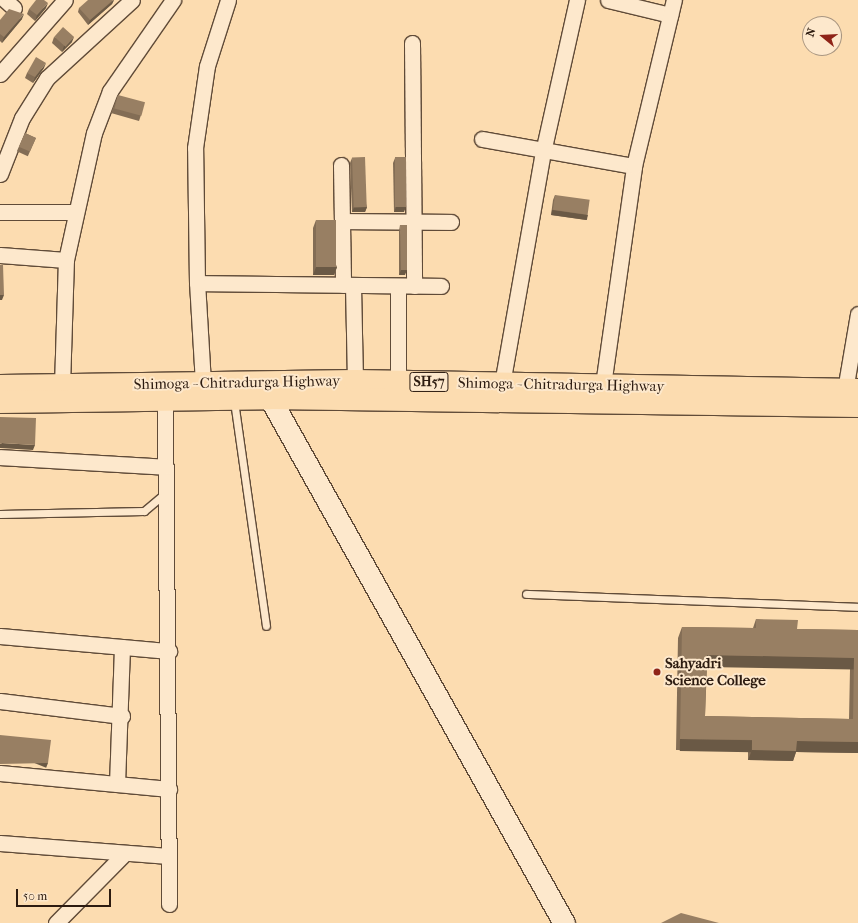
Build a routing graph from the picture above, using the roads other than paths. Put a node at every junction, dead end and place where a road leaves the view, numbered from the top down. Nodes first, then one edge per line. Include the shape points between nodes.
1 (65, 0) edge
2 (132, 0) edge
3 (173, 0) edge
4 (228, 0) edge
5 (577, 0) edge
6 (608, 0) edge
7 (674, 0) edge
8 (670, 15) junction
9 (412, 44) dead end
10 (0, 74) edge
11 (482, 139) dead end
12 (543, 152) junction
13 (341, 165) dead end
14 (634, 166) junction
15 (0, 174) edge
16 (0, 212) edge
17 (76, 212) junction
18 (342, 221) junction
19 (451, 222) dead end
20 (413, 223) junction
21 (0, 255) edge
22 (66, 260) junction
23 (197, 283) junction
24 (348, 285) junction
25 (398, 286) junction
26 (414, 286) junction
27 (441, 286) dead end
28 (858, 314) edge
29 (355, 381) junction
30 (398, 382) junction
31 (203, 383) junction
32 (502, 384) junction
33 (603, 385) junction
34 (0, 386) edge
35 (62, 386) junction
36 (266, 390) junction
37 (854, 395) edge
38 (234, 399) junction
39 (165, 401) junction
40 (0, 402) edge
41 (0, 457) edge
42 (166, 467) junction
43 (167, 491) junction
44 (0, 514) edge
45 (526, 594) dead end
46 (858, 607) edge
47 (266, 626) dead end
48 (0, 636) edge
49 (122, 647) junction
50 (169, 651) junction
51 (0, 701) edge
52 (122, 716) junction
53 (0, 773) edge
54 (117, 784) junction
55 (169, 789) junction
56 (0, 843) edge
57 (125, 853) junction
58 (170, 856) junction
59 (169, 904) dead end
60 (56, 923) edge
61 (564, 923) edge

1 - 10 street
2 - 15 street via 47,78 22,118
3 - 17 street via 103,105
4 - 23 street via 207,66 195,148
5 - 12 street
6 - 8 street
7 - 8 street
8 - 14 street
9 - 20 street
11 - 12 street
12 - 14 street
12 - 32 street
13 - 18 street
14 - 33 street
16 - 17 street
17 - 22 street
18 - 20 street
18 - 24 street
19 - 20 street
20 - 26 street
21 - 22 street
22 - 35 street
23 - 24 street
23 - 31 street
24 - 25 street
24 - 29 street
25 - 26 street
25 - 30 street
26 - 27 street
28 - 37 street
29 - 30 main road, Shimoga - Chitradurga Highway / SH57
29 - 36 main road, Shimoga - Chitradurga Highway / SH57
30 - 32 main road, Shimoga - Chitradurga Highway / SH57
31 - 35 main road, Shimoga - Chitradurga Highway / SH57
31 - 36 main road, Shimoga - Chitradurga Highway / SH57
32 - 33 main road, Shimoga - Chitradurga Highway / SH57
33 - 37 main road, Shimoga - Chitradurga Highway / SH57
34 - 35 main road, Shimoga - Chitradurga Highway / SH57
36 - 37 main road, Shimoga - Chitradurga Highway / SH57
36 - 38 main road, Shimoga - Chitradurga Highway / SH57
36 - 61 street
38 - 39 main road, Shimoga - Chitradurga Highway / SH57
38 - 47 lane
39 - 40 main road, Shimoga - Chitradurga Highway / SH57
39 - 42 street
41 - 42 street
42 - 43 street
43 - 44 lane via 144,511
43 - 50 street
45 - 46 lane
48 - 49 street
49 - 50 street
49 - 52 street
50 - 55 street
51 - 52 street
52 - 54 street
53 - 54 street
54 - 55 street
55 - 58 street
56 - 57 street
57 - 58 street
57 - 60 street
58 - 59 street

